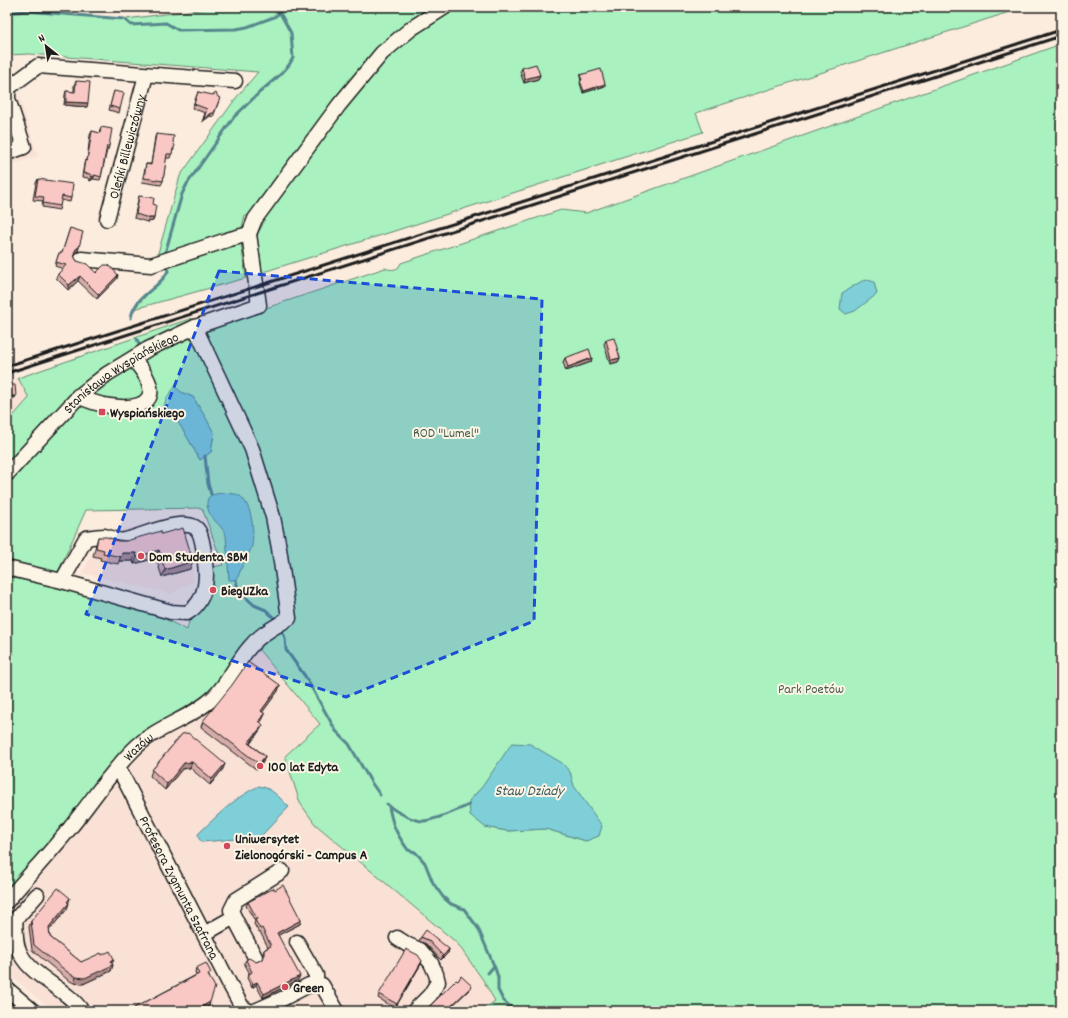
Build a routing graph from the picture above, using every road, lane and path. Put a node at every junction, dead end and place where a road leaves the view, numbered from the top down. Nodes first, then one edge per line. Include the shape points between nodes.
1 (445, 7) edge
2 (146, 75) junction
3 (235, 81) dead end
4 (8, 89) edge
5 (9, 108) edge
6 (7, 153) edge
7 (106, 219) dead end
8 (249, 234) junction
9 (81, 259) dead end
10 (195, 327) junction
11 (133, 359) junction
12 (78, 396) junction
13 (7, 474) edge
14 (7, 568) edge
15 (62, 581) junction
16 (118, 767) junction
17 (282, 871) dead end
18 (37, 895) dead end
19 (7, 901) edge
20 (234, 917) junction
21 (204, 934) junction
22 (397, 938) dead end
23 (297, 942) dead end
24 (256, 957) dead end
25 (316, 984) junction
26 (7, 989) edge
27 (245, 1010) edge
28 (33, 1011) edge
29 (82, 1011) edge
30 (337, 1011) edge
31 (414, 1011) edge

1 - 8 street via 412,28 388,48 355,84 255,219
2 - 3 street, Oleńki Billewiczówny
2 - 4 street, Oleńki Billewiczówny via 38,66
2 - 7 street, Oleńki Billewiczówny
4 - 5 street
5 - 6 street via 24,147
8 - 9 street via 151,265
8 - 10 street, Stanisława Wyspiańskiego via 259,305
10 - 11 street, Stanisława Wyspiańskiego via 148,349
10 - 16 street, Wazów via 252,449 273,517 288,619 256,640 215,696 204,706 149,736
11 - 12 street, Stanisława Wyspiańskiego via 107,374
11 - 12 street via 148,377 151,394 136,407 113,407
12 - 13 street, Stanisława Wyspiańskiego
14 - 15 street
15 - 15 street via 171,612 187,613 199,603 206,583 199,531 194,526 182,524 123,541 105,536 86,538
16 - 19 street, Wazów via 71,827
16 - 21 street, Profesora Zygmunta Szafrana
17 - 20 street via 236,900 231,910
18 - 29 street via 15,920 17,947 22,959 76,1002
20 - 21 street
20 - 24 street
21 - 27 street, Profesora Zygmunta Szafrana
22 - 31 street via 420,950 431,963 438,982 430,995
23 - 25 street via 316,975
25 - 27 street, Profesora Zygmunta Szafrana via 309,985 282,1000
25 - 30 street via 322,985
26 - 28 street

